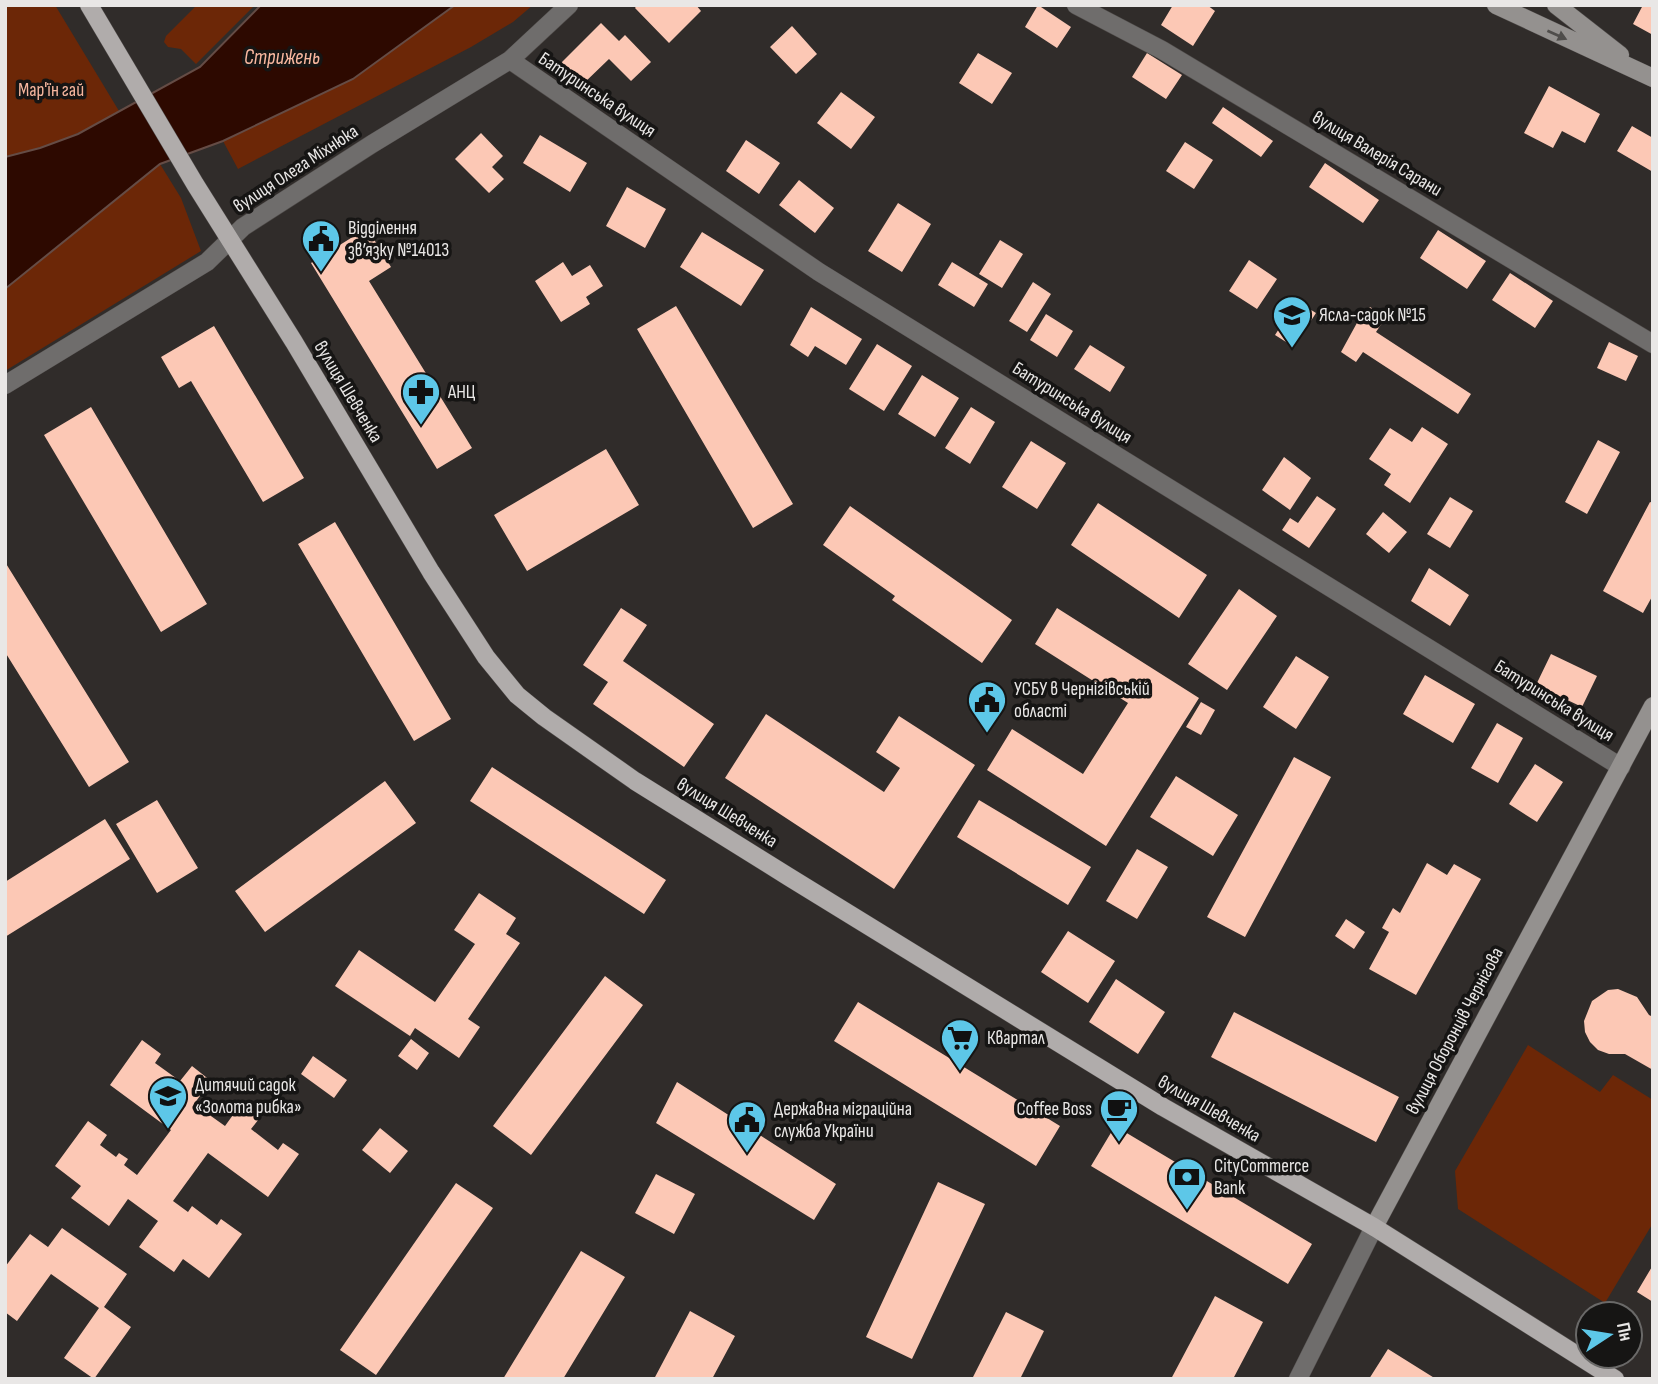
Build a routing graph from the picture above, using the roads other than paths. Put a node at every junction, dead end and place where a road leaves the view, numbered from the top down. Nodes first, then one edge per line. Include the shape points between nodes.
1 (89, 5) edge
2 (569, 5) edge
3 (1076, 5) edge
4 (1496, 5) edge
5 (1556, 5) edge
6 (510, 60) junction
7 (1647, 75) edge
8 (230, 240) junction
9 (1653, 344) edge
10 (5, 385) edge
11 (1653, 706) edge
12 (1621, 767) junction
13 (1374, 1227) junction
14 (1298, 1379) edge
15 (1615, 1379) edge

1 - 8 main road, вулиця Шевченка
2 - 6 street, вулиця Олега Міхнюка
3 - 9 street, вулиця Валерія Сарани via 1163,50
4 -> 7 main road
5 - 7 main road
6 - 8 street, вулиця Олега Міхнюка via 372,144
6 - 12 street, Батуринська вулиця via 819,272
8 - 10 street, вулиця Олега Міхнюка via 207,262
8 - 13 main road, вулиця Шевченка via 431,572 486,657 517,695 635,780 789,877 1163,1107
11 - 12 main road, вулиця Оборонців Чернігова
12 - 13 main road, вулиця Оборонців Чернігова
13 - 14 street, вулиця Оборонців Чернігова
13 - 15 main road, вулиця Шевченка

